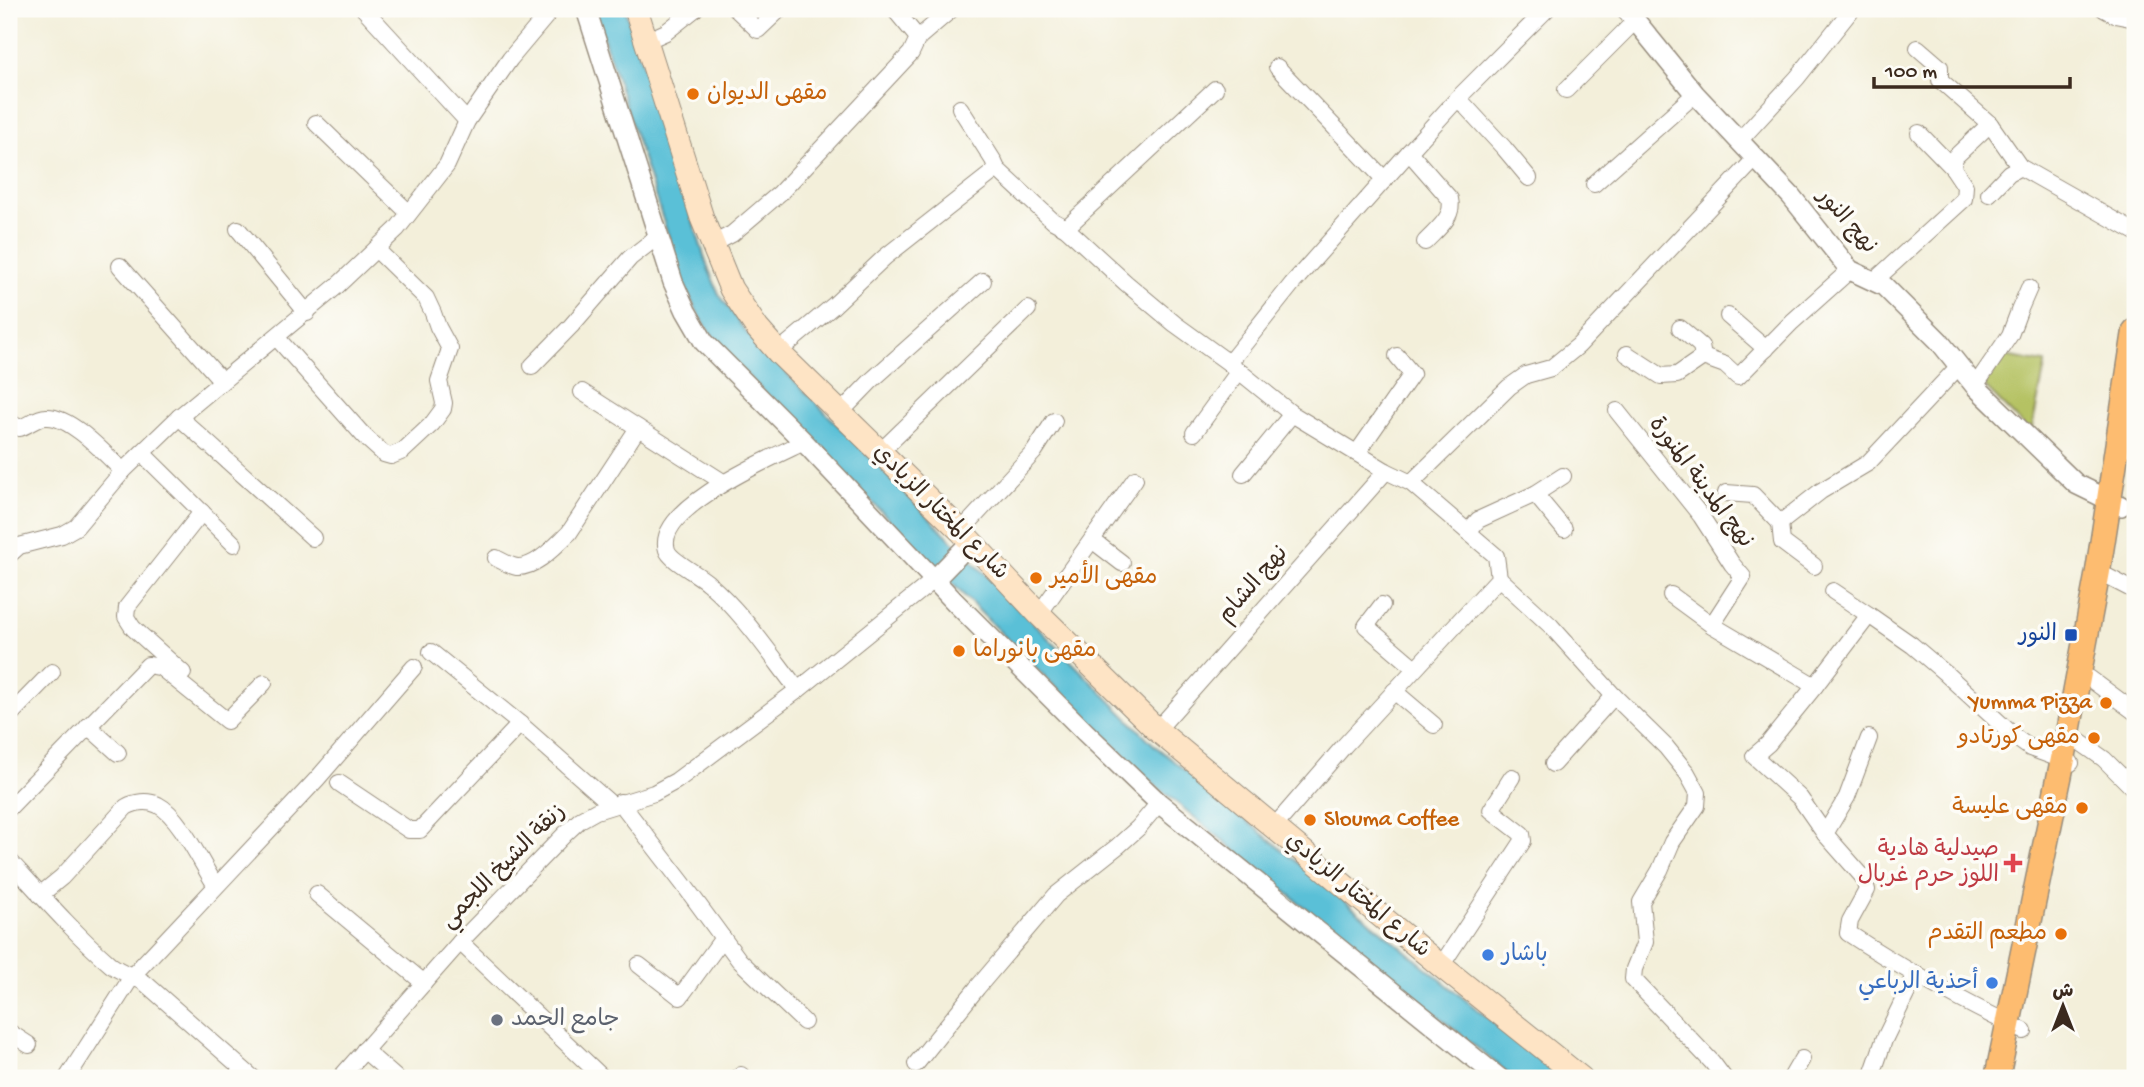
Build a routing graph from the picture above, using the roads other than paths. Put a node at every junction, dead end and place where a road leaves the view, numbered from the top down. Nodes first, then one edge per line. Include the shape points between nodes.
1 (364, 9) edge
2 (552, 9) edge
3 (586, 9) edge
4 (636, 9) edge
5 (695, 9) edge
6 (736, 9) edge
7 (894, 9) edge
8 (952, 9) edge
9 (1547, 9) edge
10 (1853, 9) edge
11 (2104, 9) edge
12 (778, 10) dead end
13 (1631, 14) edge
14 (2135, 19) edge
15 (918, 38) junction
16 (646, 41) junction
17 (1918, 48) dead end
18 (1277, 67) dead end
19 (1215, 89) dead end
20 (1566, 90) dead end
21 (1695, 94) junction
22 (1458, 98) junction
23 (960, 108) dead end
24 (467, 121) junction
25 (316, 123) dead end
26 (1990, 124) junction
27 (1919, 133) dead end
28 (1739, 141) junction
29 (1409, 152) junction
30 (1756, 158) junction
31 (2020, 167) junction
32 (997, 169) junction
33 (1953, 169) junction
34 (1529, 178) dead end
35 (1385, 180) junction
36 (1594, 184) dead end
37 (1989, 194) dead end
38 (409, 213) junction
39 (238, 229) dead end
40 (1066, 229) junction
41 (2135, 232) edge
42 (657, 237) junction
43 (1425, 242) dead end
44 (713, 244) junction
45 (376, 248) junction
46 (120, 267) dead end
47 (1850, 270) junction
48 (983, 281) dead end
49 (1874, 281) junction
50 (2029, 288) dead end
51 (1028, 309) dead end
52 (307, 313) junction
53 (1728, 316) dead end
54 (1680, 328) dead end
55 (2135, 331) edge
56 (277, 338) junction
57 (1766, 349) junction
58 (778, 352) junction
59 (1627, 354) dead end
60 (1397, 356) dead end
61 (1703, 357) junction
62 (532, 366) dead end
63 (1959, 366) junction
64 (1234, 367) junction
65 (222, 380) junction
66 (1975, 386) junction
67 (582, 392) dead end
68 (1617, 411) dead end
69 (840, 413) junction
70 (1292, 414) junction
71 (179, 417) junction
72 (9, 420) edge
73 (1054, 421) dead end
74 (638, 428) junction
75 (1194, 433) dead end
76 (2134, 441) edge
77 (804, 442) junction
78 (880, 452) junction
79 (142, 453) junction
80 (1357, 453) junction
81 (123, 471) junction
82 (1386, 471) junction
83 (1243, 474) dead end
84 (1563, 476) dead end
85 (1135, 479) dead end
86 (723, 482) junction
87 (1411, 483) junction
88 (1726, 493) dead end
89 (1535, 494) junction
90 (2115, 504) junction
91 (202, 512) junction
92 (1780, 523) junction
93 (1564, 529) dead end
94 (1468, 532) junction
95 (966, 536) junction
96 (313, 538) dead end
97 (1091, 540) junction
98 (234, 544) dead end
99 (9, 555) edge
100 (496, 558) dead end
101 (1122, 563) dead end
102 (1814, 566) dead end
103 (1499, 578) junction
104 (2108, 578) junction
105 (934, 580) junction
106 (1833, 591) dead end
107 (2135, 591) edge
108 (1671, 595) dead end
109 (1382, 605) dead end
110 (1040, 614) junction
111 (1869, 615) junction
112 (1712, 625) junction
113 (431, 652) dead end
114 (414, 667) dead end
115 (1415, 668) junction
116 (52, 672) dead end
117 (2089, 678) junction
118 (194, 683) dead end
119 (264, 683) dead end
120 (1815, 686) junction
121 (798, 690) junction
122 (1394, 691) junction
123 (1614, 696) junction
124 (2135, 712) edge
125 (9, 716) edge
126 (520, 724) junction
127 (1434, 725) dead end
128 (88, 726) junction
129 (1157, 730) junction
130 (1869, 738) dead end
131 (118, 753) dead end
132 (2071, 754) junction
133 (1553, 764) dead end
134 (1512, 777) dead end
135 (339, 783) dead end
136 (2135, 790) edge
137 (616, 803) junction
138 (1159, 803) junction
139 (9, 808) edge
140 (1273, 827) junction
141 (1825, 834) junction
142 (9, 860) edge
143 (216, 886) junction
144 (317, 894) dead end
145 (40, 895) junction
146 (723, 938) junction
147 (460, 942) junction
148 (639, 965) dead end
149 (1441, 966) junction
150 (1916, 974) junction
151 (133, 975) junction
152 (424, 983) junction
153 (804, 1023) dead end
154 (2016, 1028) junction
155 (9, 1032) edge
156 (29, 1045) dead end
157 (364, 1050) junction
158 (1802, 1059) dead end
159 (916, 1064) dead end
160 (67, 1078) edge
161 (253, 1078) edge
162 (340, 1078) edge
163 (396, 1078) edge
164 (603, 1078) edge
165 (1499, 1078) edge
166 (1581, 1078) edge
167 (1724, 1078) edge
168 (1791, 1078) edge
169 (1871, 1078) edge
170 (1997, 1078) edge
171 (2014, 1078) edge

1 - 24 street
2 - 24 street
3 - 42 street
4 - 16 main road, شارع المختار الزيادي
5 - 16 street
6 - 12 street via 758,30
7 - 15 street
8 - 15 street
9 - 22 street
10 - 28 street
11 - 14 street
13 - 20 street
13 - 21 street, نهج النور
15 - 44 street via 911,53 804,169 732,234
16 - 44 main road, شارع المختار الزيادي
17 - 26 street via 1940,67 1940,80
18 - 35 street
19 - 40 street
21 - 28 street, نهج النور
21 - 36 street
22 - 29 street
22 - 34 street
23 - 32 street
24 - 38 street via 447,165
25 - 38 street
26 - 31 street
26 - 33 street via 1955,157
27 - 33 street
28 - 30 street, نهج النور
29 - 35 street
29 - 43 street via 1452,206 1450,215
30 - 47 street, نهج النور
30 - 87 street via 1578,346 1551,368 1526,375 1509,387
31 - 37 street
31 - 41 street
32 - 40 street
32 - 58 street via 885,257
33 - 49 street via 1965,186 1964,199
35 - 64 street via 1292,284
38 - 45 street
39 - 52 street
40 - 64 street via 1175,324
42 - 62 street via 630,258
42 - 77 street via 685,311 704,342
44 - 58 main road, شارع المختار الزيادي via 742,308
45 - 52 street
45 - 56 street via 426,298 450,346 439,381 443,409 402,452 384,454
46 - 65 street
47 - 49 street, نهج النور
47 - 57 street
48 - 69 street
49 - 63 street, نهج النور via 1900,301
50 - 66 street via 2010,335
51 - 78 street
52 - 56 street
53 - 57 street
54 - 61 street via 1701,346
55 - 90 main road
56 - 65 street
57 - 61 street via 1738,377 1725,365
58 - 69 main road, شارع المختار الزيادي
59 - 61 street via 1661,376 1677,375
60 - 80 street via 1412,374
63 - 66 street, نهج النور
63 - 92 street via 1868,463
64 - 70 street
64 - 75 street
65 - 71 street
66 - 90 street, نهج النور via 2076,484
67 - 74 street
68 - 112 street, نهج المدينة المنورة via 1743,577
69 - 78 main road, شارع المختار الزيادي
70 - 80 street
70 - 83 street
71 - 79 street
71 - 96 street
72 - 81 street via 20,428 43,416 59,419 76,428
73 - 95 street
74 - 86 street
74 - 100 street via 569,533 554,547 533,563 516,567
76 - 90 main road
77 - 86 street
77 - 105 street
78 - 95 main road, شارع المختار الزيادي
79 - 81 street
79 - 91 street
80 - 82 street
81 - 99 street via 76,527 19,546
82 - 87 street
82 - 129 street, نهج الشام
84 - 89 street
85 - 97 street
86 - 121 street via 682,514 666,541 667,551 729,603
87 - 94 street
88 - 92 street via 1753,495
89 - 93 street
89 - 94 street via 1478,520
90 - 104 main road
90 - 132 main road
91 - 98 street
91 - 118 street via 127,607 126,617
92 - 102 street via 1782,542
94 - 103 street via 1496,556
95 - 105 street
95 - 110 main road, شارع المختار الزيادي
97 - 101 street
97 - 110 street
103 - 115 street
103 - 123 street
104 - 107 street
104 - 117 main road
105 - 121 street, زنقة الشيخ اللجمي
105 - 138 street
106 - 111 street
108 - 112 street
109 - 115 street via 1366,626
110 - 129 main road, شارع المختار الزيادي
111 - 120 street
111 - 132 street via 1912,645 2016,738 2031,748
112 - 120 street
113 - 126 street
114 - 143 street
115 - 122 street
116 - 125 street
117 - 124 street
117 - 132 main road
119 - 128 street via 227,721 160,667 148,665
120 - 141 street via 1754,756 1800,798
121 - 137 street, زنقة الشيخ اللجمي via 665,788
122 - 127 street
122 - 140 street
123 - 133 street
123 - 167 street via 1666,747 1698,793 1697,806 1641,902 1645,942 1633,979
126 - 135 street via 420,830 409,830
126 - 137 street
128 - 131 street
128 - 139 street
129 - 140 main road, شارع المختار الزيادي
130 - 141 street via 1847,797
132 - 136 street via 2104,759
132 - 154 main road
134 - 149 street via 1491,810 1522,834 1523,841
137 - 146 street
137 - 147 street, زنقة الشيخ اللجمي via 580,820
138 - 159 street via 1118,846 1056,895
138 - 165 street
140 - 149 main road, شارع المختار الزيادي
141 - 150 street via 1863,877 1867,890 1848,933
142 - 145 street
143 - 145 street via 177,822 158,805 136,802
143 - 151 street
144 - 152 street
145 - 151 street via 114,968
146 - 148 street via 680,997
146 - 153 street via 739,960
147 - 152 street, زنقة الشيخ اللجمي
147 - 164 street
149 - 166 main road, شارع المختار الزيادي
150 - 154 street
150 - 169 street
151 - 160 street
151 - 161 street
152 - 157 street, زنقة الشيخ اللجمي
154 - 170 main road
154 - 171 main road
155 - 156 street
157 - 162 street, زنقة الشيخ اللجمي
157 - 163 street
158 - 168 street

